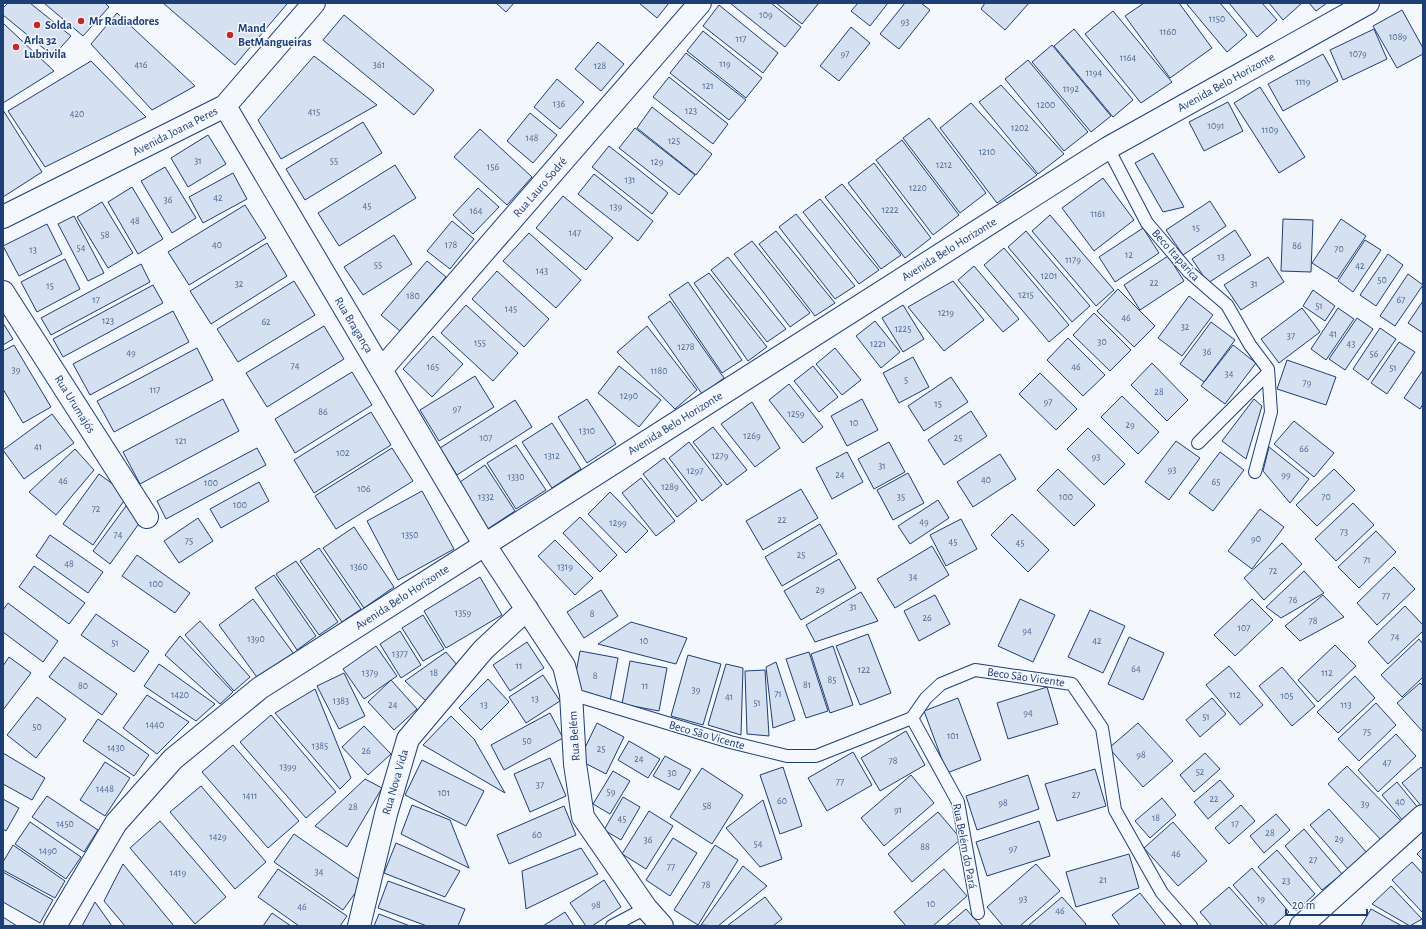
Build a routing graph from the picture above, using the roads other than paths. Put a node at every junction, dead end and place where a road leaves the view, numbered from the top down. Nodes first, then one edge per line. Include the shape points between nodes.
1 (314, 3) edge
2 (700, 3) edge
3 (1368, 3) edge
4 (225, 106) junction
5 (1108, 148) junction
6 (3, 217) edge
7 (3, 292) edge
8 (381, 370) junction
9 (1268, 373) junction
10 (1198, 443) dead end
11 (1255, 472) dead end
12 (147, 517) dead end
13 (484, 544) junction
14 (527, 609) junction
15 (571, 694) junction
16 (912, 718) junction
17 (1423, 816) edge
18 (646, 908) junction
19 (978, 913) dead end
20 (55, 926) edge
21 (359, 926) edge
22 (612, 926) edge
23 (662, 926) edge
24 (1191, 926) edge
25 (1301, 926) edge

1 - 4 street, Avenida Joana Peres
2 - 8 street, Rua Lauro Sodré
3 - 5 street, Avenida Belo Horizonte
4 - 6 street, Avenida Joana Peres
4 - 8 street, Rua Bragança
5 - 9 lane, Beco Itaparica via 1147,223 1189,272 1227,305 1250,345 1268,369
5 - 13 street, Avenida Belo Horizonte
7 - 12 street, Rua Urumajós
8 - 13 street, Rua Bragança
9 - 10 lane
9 - 11 lane, Beco Itaparica via 1271,412
13 - 14 street, Rua Belém
13 - 20 street, Avenida Belo Horizonte via 260,688 173,759 116,823
14 - 15 street, Rua Belém via 564,666
14 - 21 street, Rua Nova Vida via 483,650 408,739 386,814
15 - 16 lane, Beco São Vicente via 730,742 787,756 816,756
15 - 18 street, Rua Belém via 575,764 583,817
16 - 19 lane, Rua Belém do Pará via 958,802
16 - 24 lane, Beco São Vicente via 926,698 941,684 975,670 1072,684 1102,728 1115,810 1162,893
17 - 25 street
18 - 22 lane
18 - 23 street, Rua Belém

